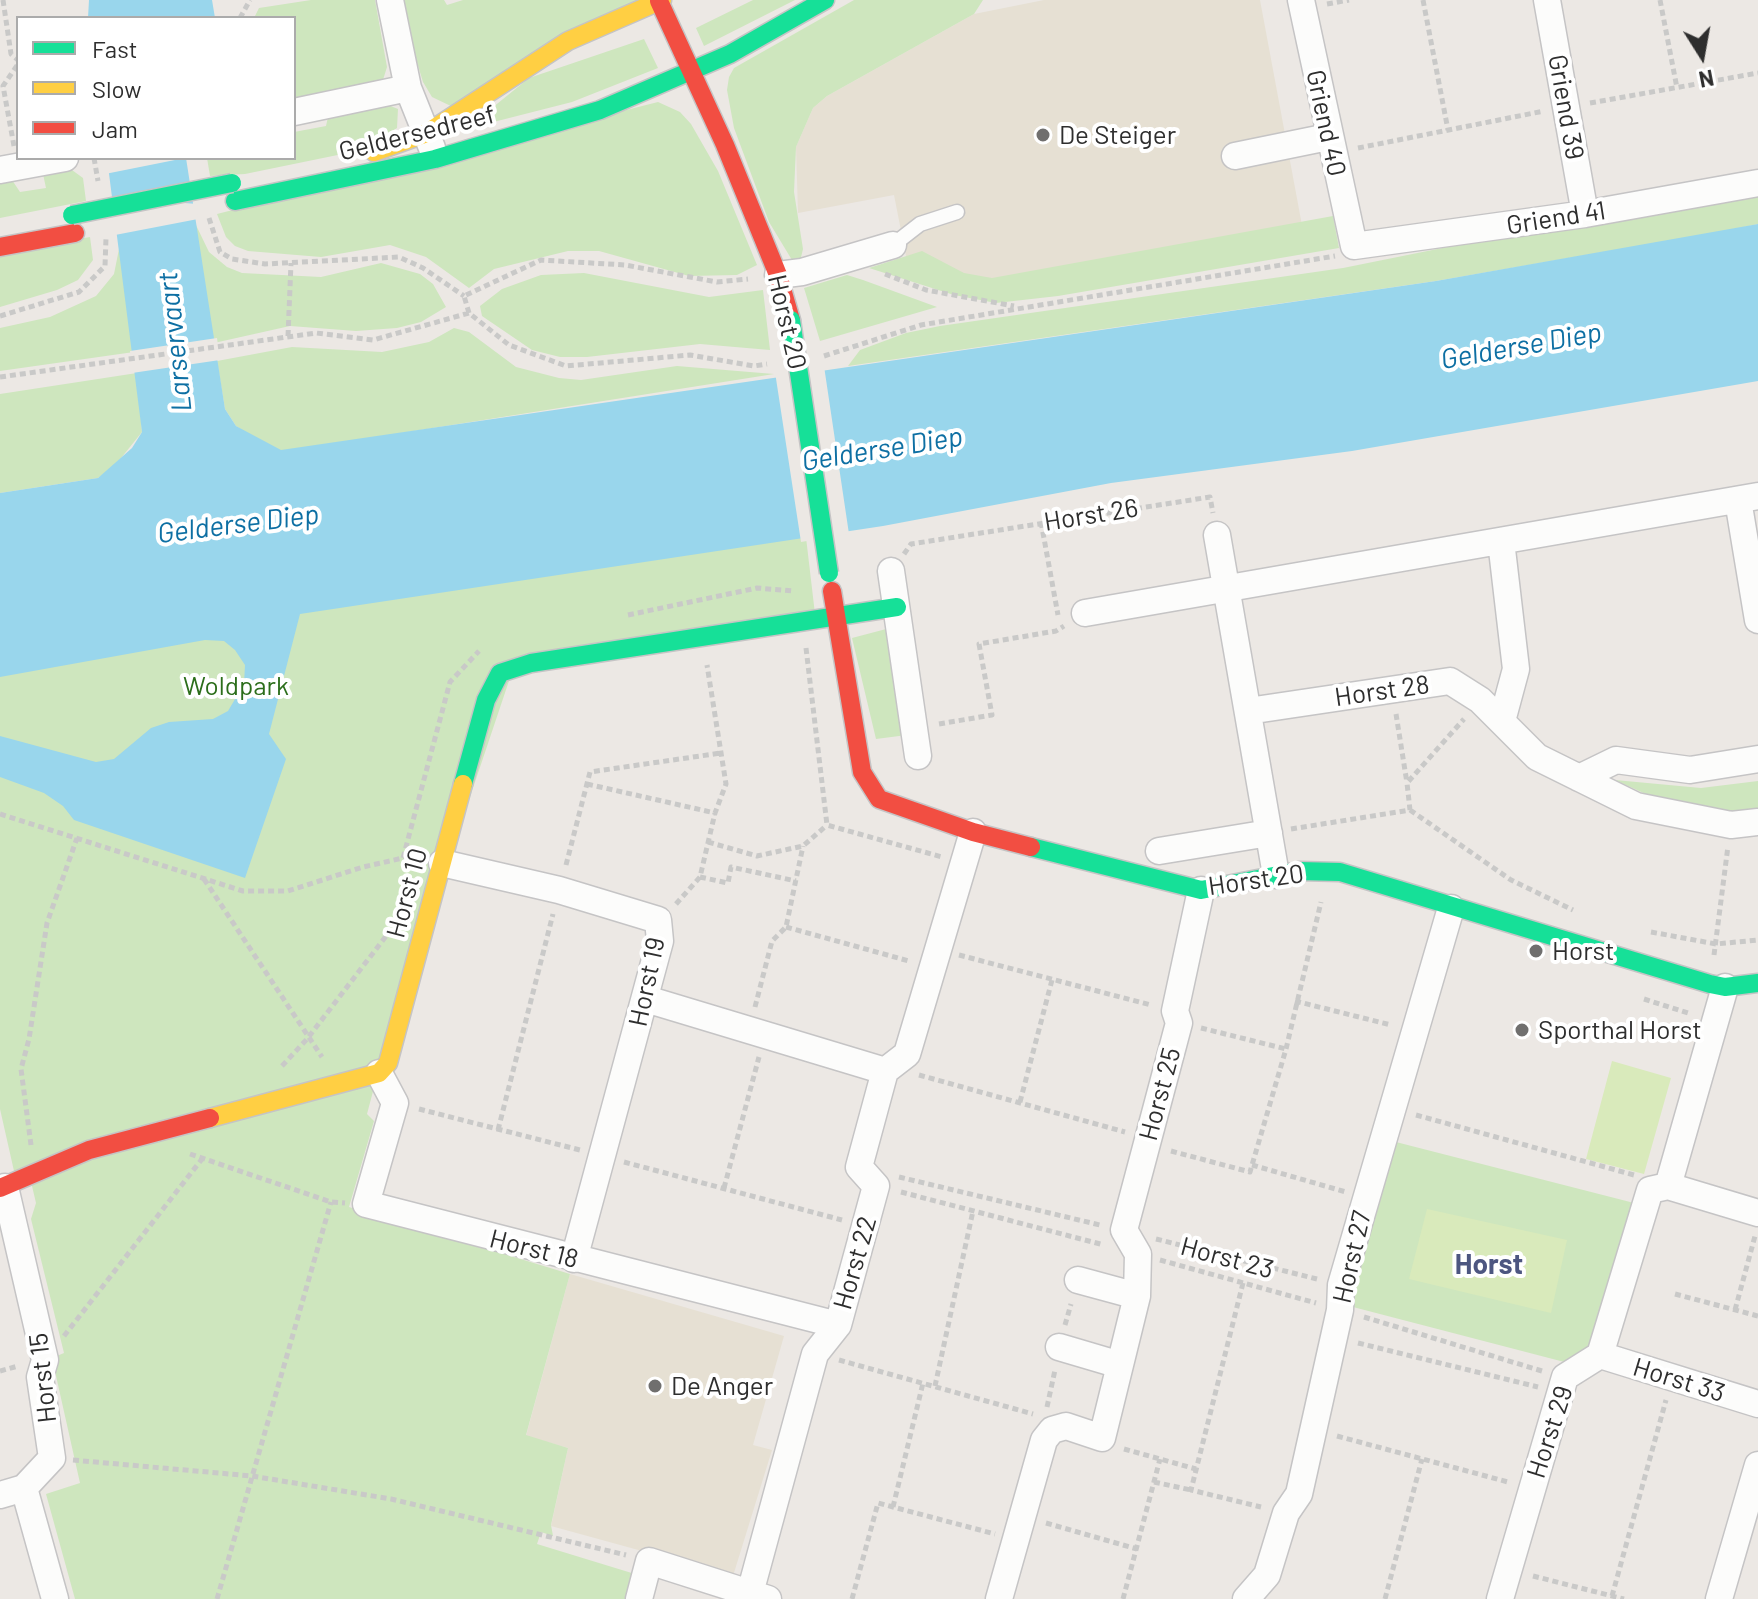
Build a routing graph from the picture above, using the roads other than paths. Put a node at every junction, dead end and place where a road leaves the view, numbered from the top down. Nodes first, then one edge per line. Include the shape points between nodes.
1 (390, 0) edge
2 (825, 0) edge
3 (1301, 0) edge
4 (1547, 0) edge
5 (660, 1) edge
6 (690, 71) junction
7 (408, 88) junction
8 (296, 112) edge
9 (427, 133) junction
10 (1328, 137) junction
11 (1235, 156) dead end
12 (435, 159) junction
13 (53, 160) edge
14 (14, 167) edge
15 (1758, 183) edge
16 (234, 192) junction
17 (957, 212) dead end
18 (1585, 214) junction
19 (73, 224) junction
20 (0, 229) edge
21 (893, 245) joint
22 (1354, 246) joint
23 (0, 247) edge
24 (778, 275) junction
25 (1748, 498) edge
26 (1217, 535) road end
27 (1501, 541) junction
28 (891, 571) road end
29 (1227, 591) junction
30 (897, 607) junction
31 (1085, 613) road end
32 (835, 615) junction
33 (1758, 620) edge
34 (1248, 711) junction
35 (1502, 721) junction
36 (918, 756) dead end
37 (1758, 759) edge
38 (1579, 778) junction
39 (1758, 822) edge
40 (973, 832) junction
41 (1269, 833) junction
42 (1159, 851) dead end
43 (442, 863) junction
44 (1276, 875) junction
45 (1201, 890) junction
46 (1451, 908) junction
47 (1758, 983) edge
48 (1717, 985) junction
49 (646, 999) junction
50 (885, 1071) junction
51 (379, 1073) junction
52 (3, 1188) edge
53 (1659, 1188) junction
54 (1758, 1213) edge
55 (574, 1259) junction
56 (1078, 1280) dead end
57 (1137, 1296) junction
58 (838, 1325) junction
59 (1059, 1347) dead end
60 (1600, 1355) junction
61 (1120, 1365) junction
62 (1758, 1404) edge
63 (1758, 1465) edge
64 (12, 1491) edge
65 (759, 1596) edge
66 (55, 1599) edge
67 (639, 1599) edge
68 (999, 1599) edge
69 (1246, 1599) edge
70 (1500, 1599) edge
71 (1719, 1599) edge

1 - 7 street
2 - 6 street, Geldersedreef
3 - 10 street, Griend 40
4 - 18 street, Griend 39
5 - 6 street, Horst 20
5 - 9 street, Geldersedreef via 568,41
6 - 12 street, Geldersedreef via 600,110
6 - 24 street, Horst 20
7 - 8 street
7 - 9 street
9 - 12 street
9 - 16 street, Geldersedreef
10 - 11 street
10 - 22 street, Griend 40
12 - 16 street, Geldersedreef
13 - 14 street
15 - 18 street, Griend 41
16 - 19 street, Geldersedreef
17 - 21 lane via 920,224
18 - 22 street, Griend 41
19 - 20 street, Geldersedreef
19 - 23 street, Geldersedreef
21 - 24 street
24 - 32 street, Horst 20, bridge via 791,320
25 - 27 street
25 - 33 street
26 - 29 street
27 - 29 street
27 - 35 street via 1516,669
28 - 30 street
29 - 31 street
29 - 34 street
30 - 32 street
30 - 36 street
32 - 40 street, Horst 20 via 862,772 879,799
32 - 43 street, Horst 10 via 531,663 500,673 486,700
34 - 35 street, Horst 28 via 1450,681
34 - 41 street
35 - 38 street, Horst 28 via 1537,757
37 - 38 street via 1690,770 1616,760
38 - 39 street, Horst 28 via 1636,806 1731,825
40 - 45 street, Horst 20
40 - 50 street, Horst 22 via 907,1054
41 - 42 street, Horst 20
41 - 44 street
43 - 49 street, Horst 19 via 658,920 660,941
43 - 51 street, Horst 10 via 388,1063
44 - 45 street, Horst 20
44 - 46 street, Horst 20 via 1340,872
45 - 57 street, Horst 25 via 1177,1017 1124,1230 1138,1254
46 - 48 street, Horst 20
46 - 69 street, Horst 27 via 1341,1285 1299,1494 1286,1513 1267,1575
47 - 48 street
48 - 53 street
49 - 50 street
49 - 55 street, Horst 19
50 - 58 street, Horst 22 via 859,1167 876,1186
51 - 52 street via 89,1150
51 - 55 street, Horst 18 via 395,1103 366,1204
52 - 64 street, Horst 15 via 45,1360 40,1377 52,1458
53 - 54 street
53 - 60 street
55 - 58 street, Horst 18
56 - 57 street
57 - 61 street, Horst 25
58 - 65 street, Horst 22 via 815,1354
59 - 61 street
60 - 62 street, Horst 33
60 - 70 street, Horst 29 via 1563,1385
61 - 68 street, Horst 25 via 1102,1438 1066,1426 1052,1430 1044,1440
63 - 71 street
64 - 66 street
65 - 67 street, Horst 22 via 649,1561

